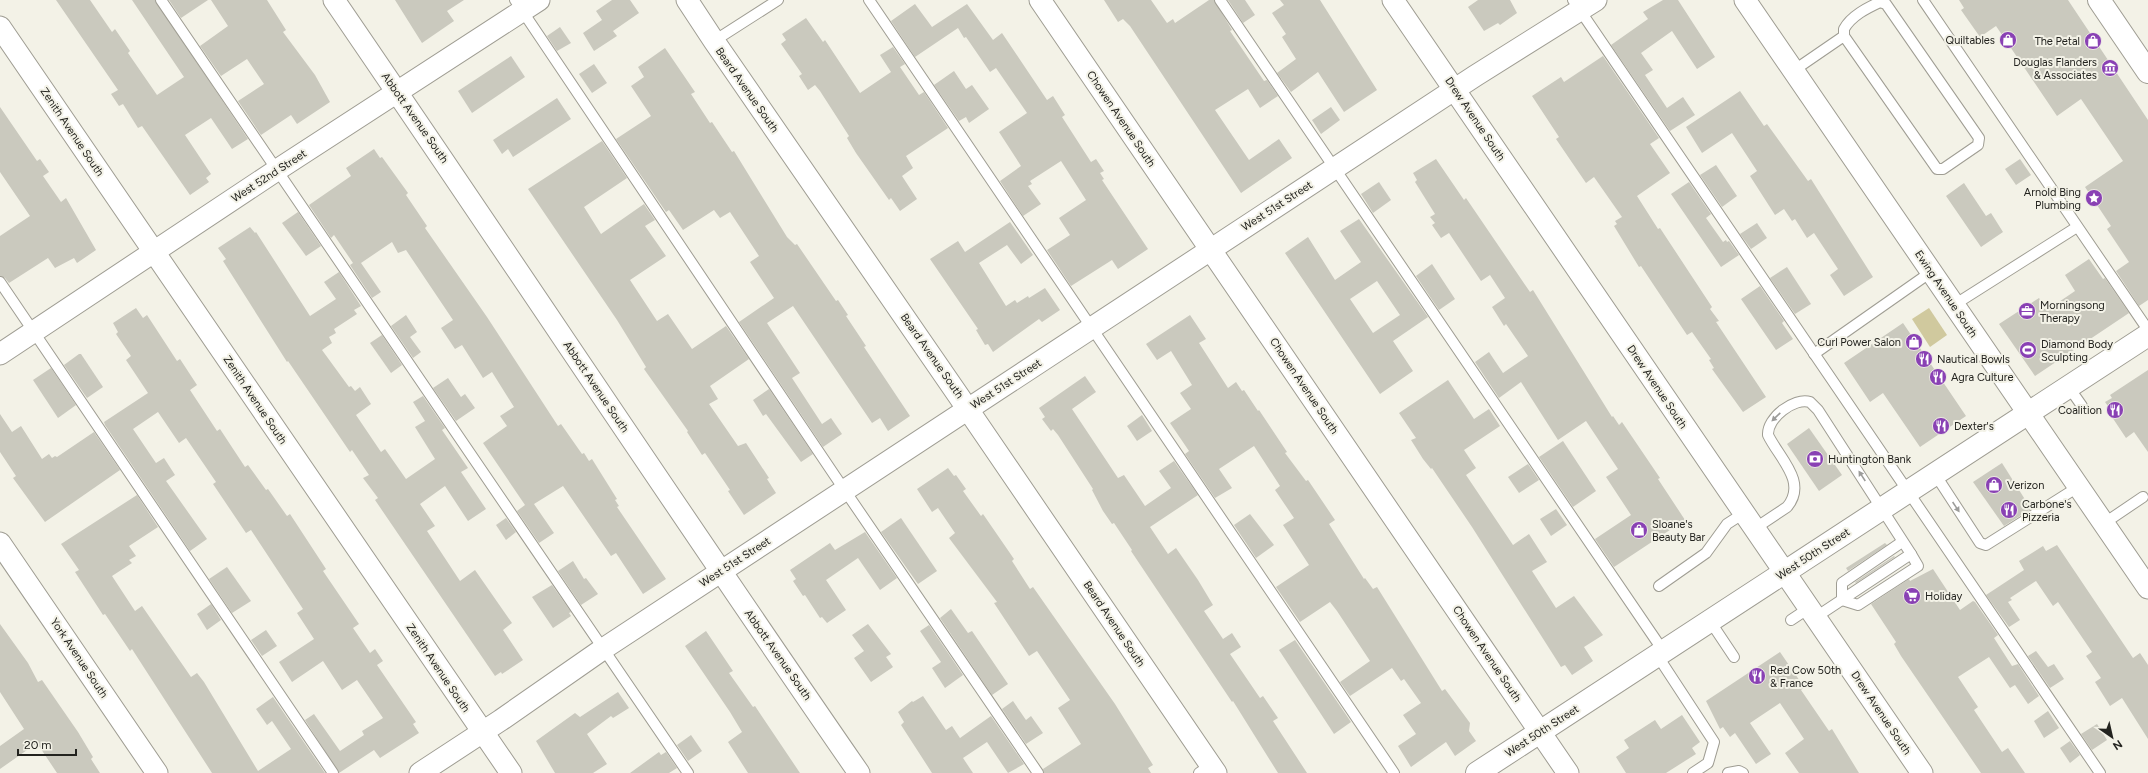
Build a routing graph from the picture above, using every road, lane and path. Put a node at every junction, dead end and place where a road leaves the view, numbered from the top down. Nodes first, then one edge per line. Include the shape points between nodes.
1 (161, 0) edge
2 (334, 0) edge
3 (687, 0) edge
4 (778, 0) edge
5 (869, 0) edge
6 (1040, 0) edge
7 (1220, 0) edge
8 (1394, 0) edge
9 (1745, 0) edge
10 (1923, 0) edge
11 (2099, 0) edge
12 (1583, 3) edge
13 (526, 4) edge
14 (0, 27) edge
15 (1844, 36) junction
16 (714, 41) junction
17 (1794, 71) junction
18 (2148, 72) edge
19 (1455, 90) junction
20 (398, 93) junction
21 (1334, 169) junction
22 (277, 170) junction
23 (2077, 227) junction
24 (1210, 250) junction
25 (154, 253) junction
26 (1931, 272) junction
27 (0, 282) edge
28 (1954, 306) junction
29 (1092, 328) junction
30 (2148, 330) edge
31 (33, 332) junction
32 (2148, 335) edge
33 (0, 354) edge
34 (1814, 354) junction
35 (2068, 386) junction
36 (2082, 406) dead end
37 (968, 409) junction
38 (2027, 413) junction
39 (1935, 474) junction
40 (2078, 487) junction
41 (845, 490) junction
42 (1908, 492) junction
43 (2143, 497) dead end
44 (1881, 510) junction
45 (1749, 521) junction
46 (2103, 524) junction
47 (1902, 542) junction
48 (0, 543) edge
49 (721, 572) junction
50 (1785, 572) junction
51 (1659, 586) dead end
52 (2148, 588) edge
53 (1842, 600) junction
54 (1812, 613) junction
55 (1791, 620) dead end
56 (1710, 621) junction
57 (603, 649) junction
58 (1661, 653) junction
59 (1734, 657) dead end
60 (482, 732) junction
61 (1540, 732) junction
62 (1208, 770) edge
63 (157, 773) edge
64 (333, 773) edge
65 (420, 773) edge
66 (511, 773) edge
67 (688, 773) edge
68 (859, 773) edge
69 (1038, 773) edge
70 (1394, 773) edge
71 (1477, 773) edge
72 (1568, 773) edge
73 (1693, 773) edge
74 (1728, 773) edge
75 (1742, 773) edge
76 (1922, 773) edge
77 (2100, 773) edge

1 - 22 lane
2 - 20 street, Abbott Avenue South
3 - 16 street, Beard Avenue South
4 - 16 lane
5 - 29 lane
6 - 24 street, Chowen Avenue South
7 - 21 lane
8 - 19 street, Drew Avenue South
9 - 17 street, Ewing Avenue South
10 - 23 lane
11 - 18 main road
12 - 19 street, West 51st Street
12 - 34 lane
13 - 20 street, West 52nd Street
13 - 41 lane
14 - 25 street, Zenith Avenue South
15 - 15 lane via 1937,169 1943,169 1978,145 1979,138 1886,4 1880,2 1852,18 1844,29
15 - 17 lane
16 - 37 street, Beard Avenue South
17 - 26 street, Ewing Avenue South
19 - 21 street, West 51st Street
19 - 45 street, Drew Avenue South
20 - 22 street, West 52nd Street
20 - 49 street, Abbott Avenue South
21 - 24 street, West 51st Street
21 - 58 lane
22 - 25 street, West 52nd Street
22 - 57 lane
23 - 28 lane
23 - 30 lane
24 - 29 street, West 51st Street
24 - 61 street, Chowen Avenue South
25 - 31 street, West 52nd Street
25 - 60 street, Zenith Avenue South
26 - 28 street, Ewing Avenue South
26 - 34 lane
27 - 31 lane
28 - 38 street, Ewing Avenue South
29 - 37 street, West 51st Street
29 - 70 lane
31 - 33 street, West 52nd Street
31 - 64 lane
32 - 35 main road, West 50th Street
34 - 42 lane
35 - 36 lane
35 - 38 main road, West 50th Street
37 - 41 street, West 51st Street
37 - 62 street, Beard Avenue South
38 - 39 main road, West 50th Street
38 - 40 street, Ewing Avenue South
39 -> 40 lane via 1980,543 1986,545
39 - 42 main road, West 50th Street
40 - 46 street, Ewing Avenue South
41 - 49 street, West 51st Street
41 - 69 lane
42 - 44 main road, West 50th Street
42 - 77 lane
43 - 46 lane
44 -> 45 lane via 1818,410 1805,400 1785,409 1770,423 1768,435 1793,475 1795,489 1791,502 1787,507
44 - 47 lane
44 - 50 main road, West 50th Street
45 - 50 street, Drew Avenue South
45 - 51 lane via 1727,524 1706,552
46 - 52 street, Ewing Avenue South
47 - 53 lane via 1842,583
47 - 53 lane via 1911,554
48 - 63 street, York Avenue South
49 - 57 street, West 51st Street
49 - 68 street, Abbott Avenue South
50 - 54 street, Drew Avenue South
50 - 56 main road, West 50th Street
53 - 54 lane
54 - 55 lane
54 - 76 street, Drew Avenue South
56 - 58 main road, West 50th Street
56 - 59 lane
57 - 60 street, West 51st Street
57 - 67 lane
58 - 61 main road, West 50th Street
58 - 73 lane via 1714,742 1708,762
60 - 65 street, West 51st Street
60 - 66 street, Zenith Avenue South
61 - 71 main road, West 50th Street
61 - 72 street, Chowen Avenue South
74 - 75 lane

